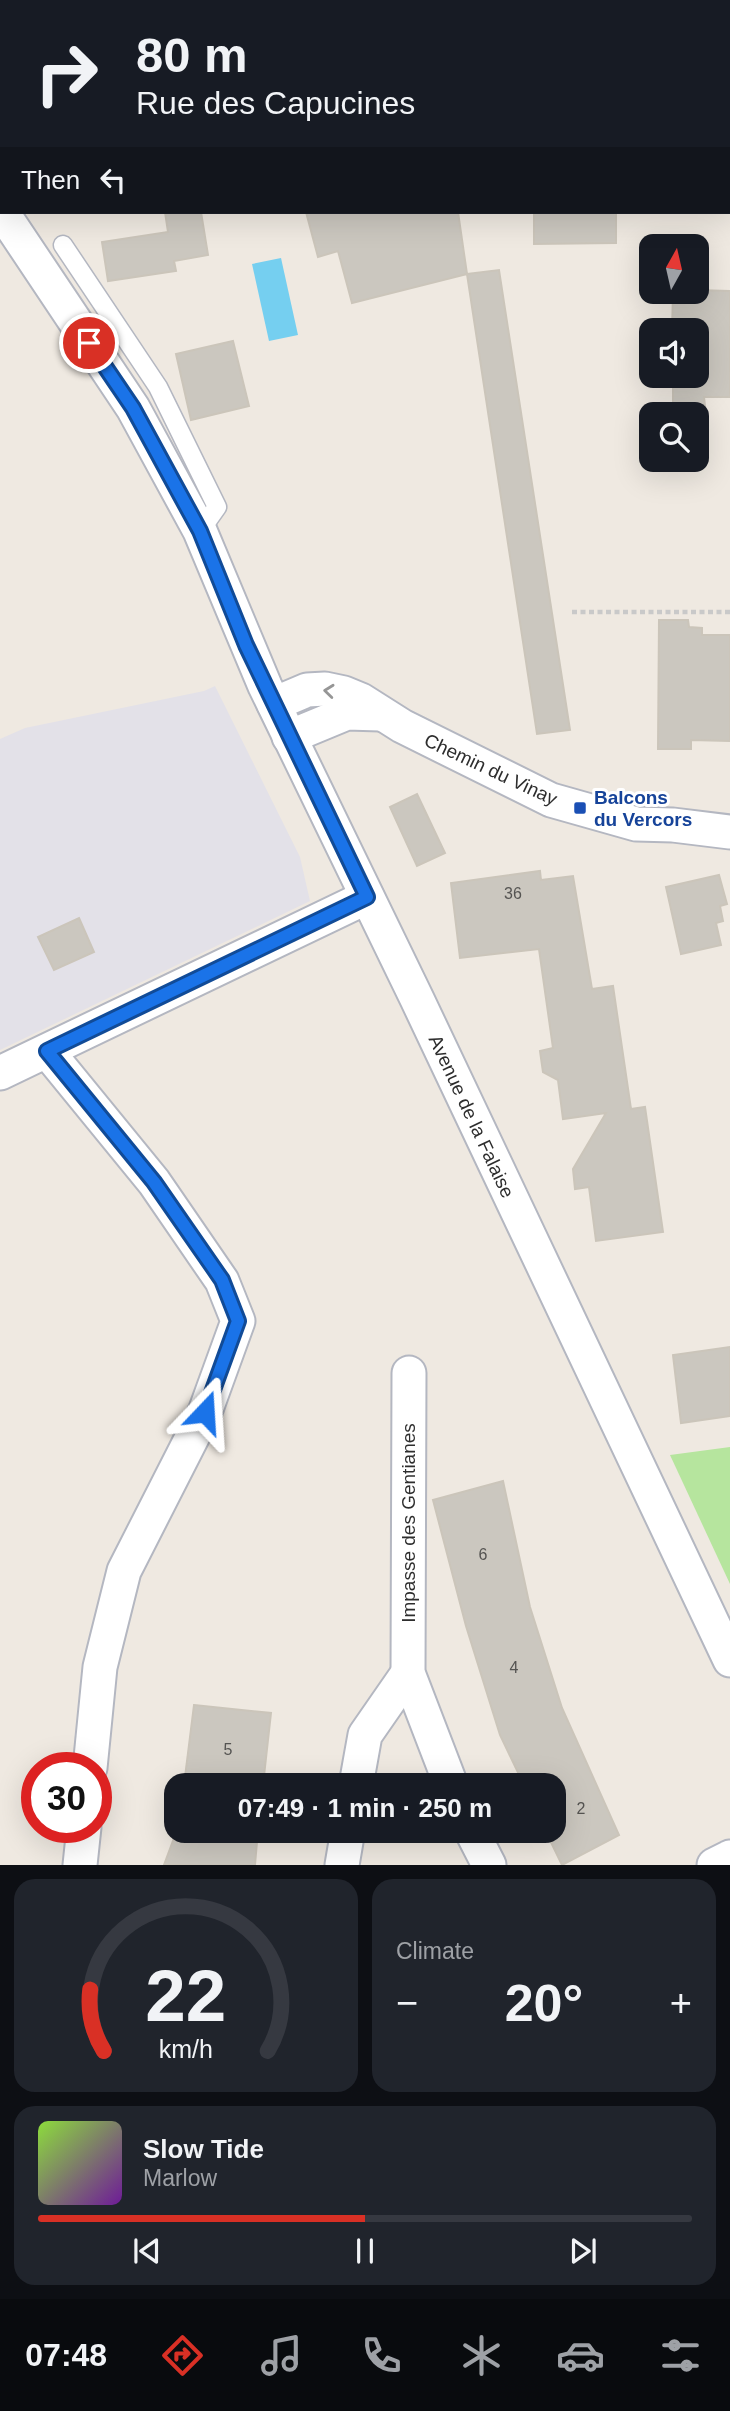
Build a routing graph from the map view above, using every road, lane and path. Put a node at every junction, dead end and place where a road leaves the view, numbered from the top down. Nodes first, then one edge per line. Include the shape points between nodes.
1 (4, 214) edge
2 (62, 245) dead end
3 (200, 531) junction
4 (572, 612) dead end
5 (730, 612) edge
6 (274, 704) junction
7 (380, 714) junction
8 (289, 737) junction
9 (730, 832) edge
10 (367, 897) junction
11 (47, 1051) junction
12 (0, 1073) edge
13 (409, 1373) dead end
14 (730, 1660) edge
15 (408, 1673) junction
16 (92, 1752) edge
17 (358, 1773) edge
18 (446, 1773) edge
19 (82, 1843) edge
20 (345, 1843) edge
21 (477, 1843) edge
22 (730, 1857) edge
23 (80, 1865) edge
24 (341, 1865) edge
25 (488, 1865) edge
26 (714, 1865) edge

1 - 3 street, Avenue de la Falaise via 133,408
2 - 3 lane via 158,387 217,507
3 - 6 street, Avenue de la Falaise
4 - 5 path
7 -> 6 street, Chemin du Vinay via 361,700 325,689 307,690
6 - 8 street, Avenue de la Falaise
7 - 8 street, Chemin du Vinay via 347,713
7 - 9 street, Chemin du Vinay via 551,800 636,824
8 - 10 street, Avenue de la Falaise
10 - 11 street
10 - 14 street, Avenue de la Falaise
11 - 12 street
11 - 16 street via 154,1182 222,1280 238,1321 205,1412 124,1571 100,1667
13 - 15 street, Impasse des Gentianes
15 - 17 street via 365,1735
15 - 18 street, Impasse des Gentianes
19 - 23 street
20 - 24 street
21 - 25 street
22 - 26 street

